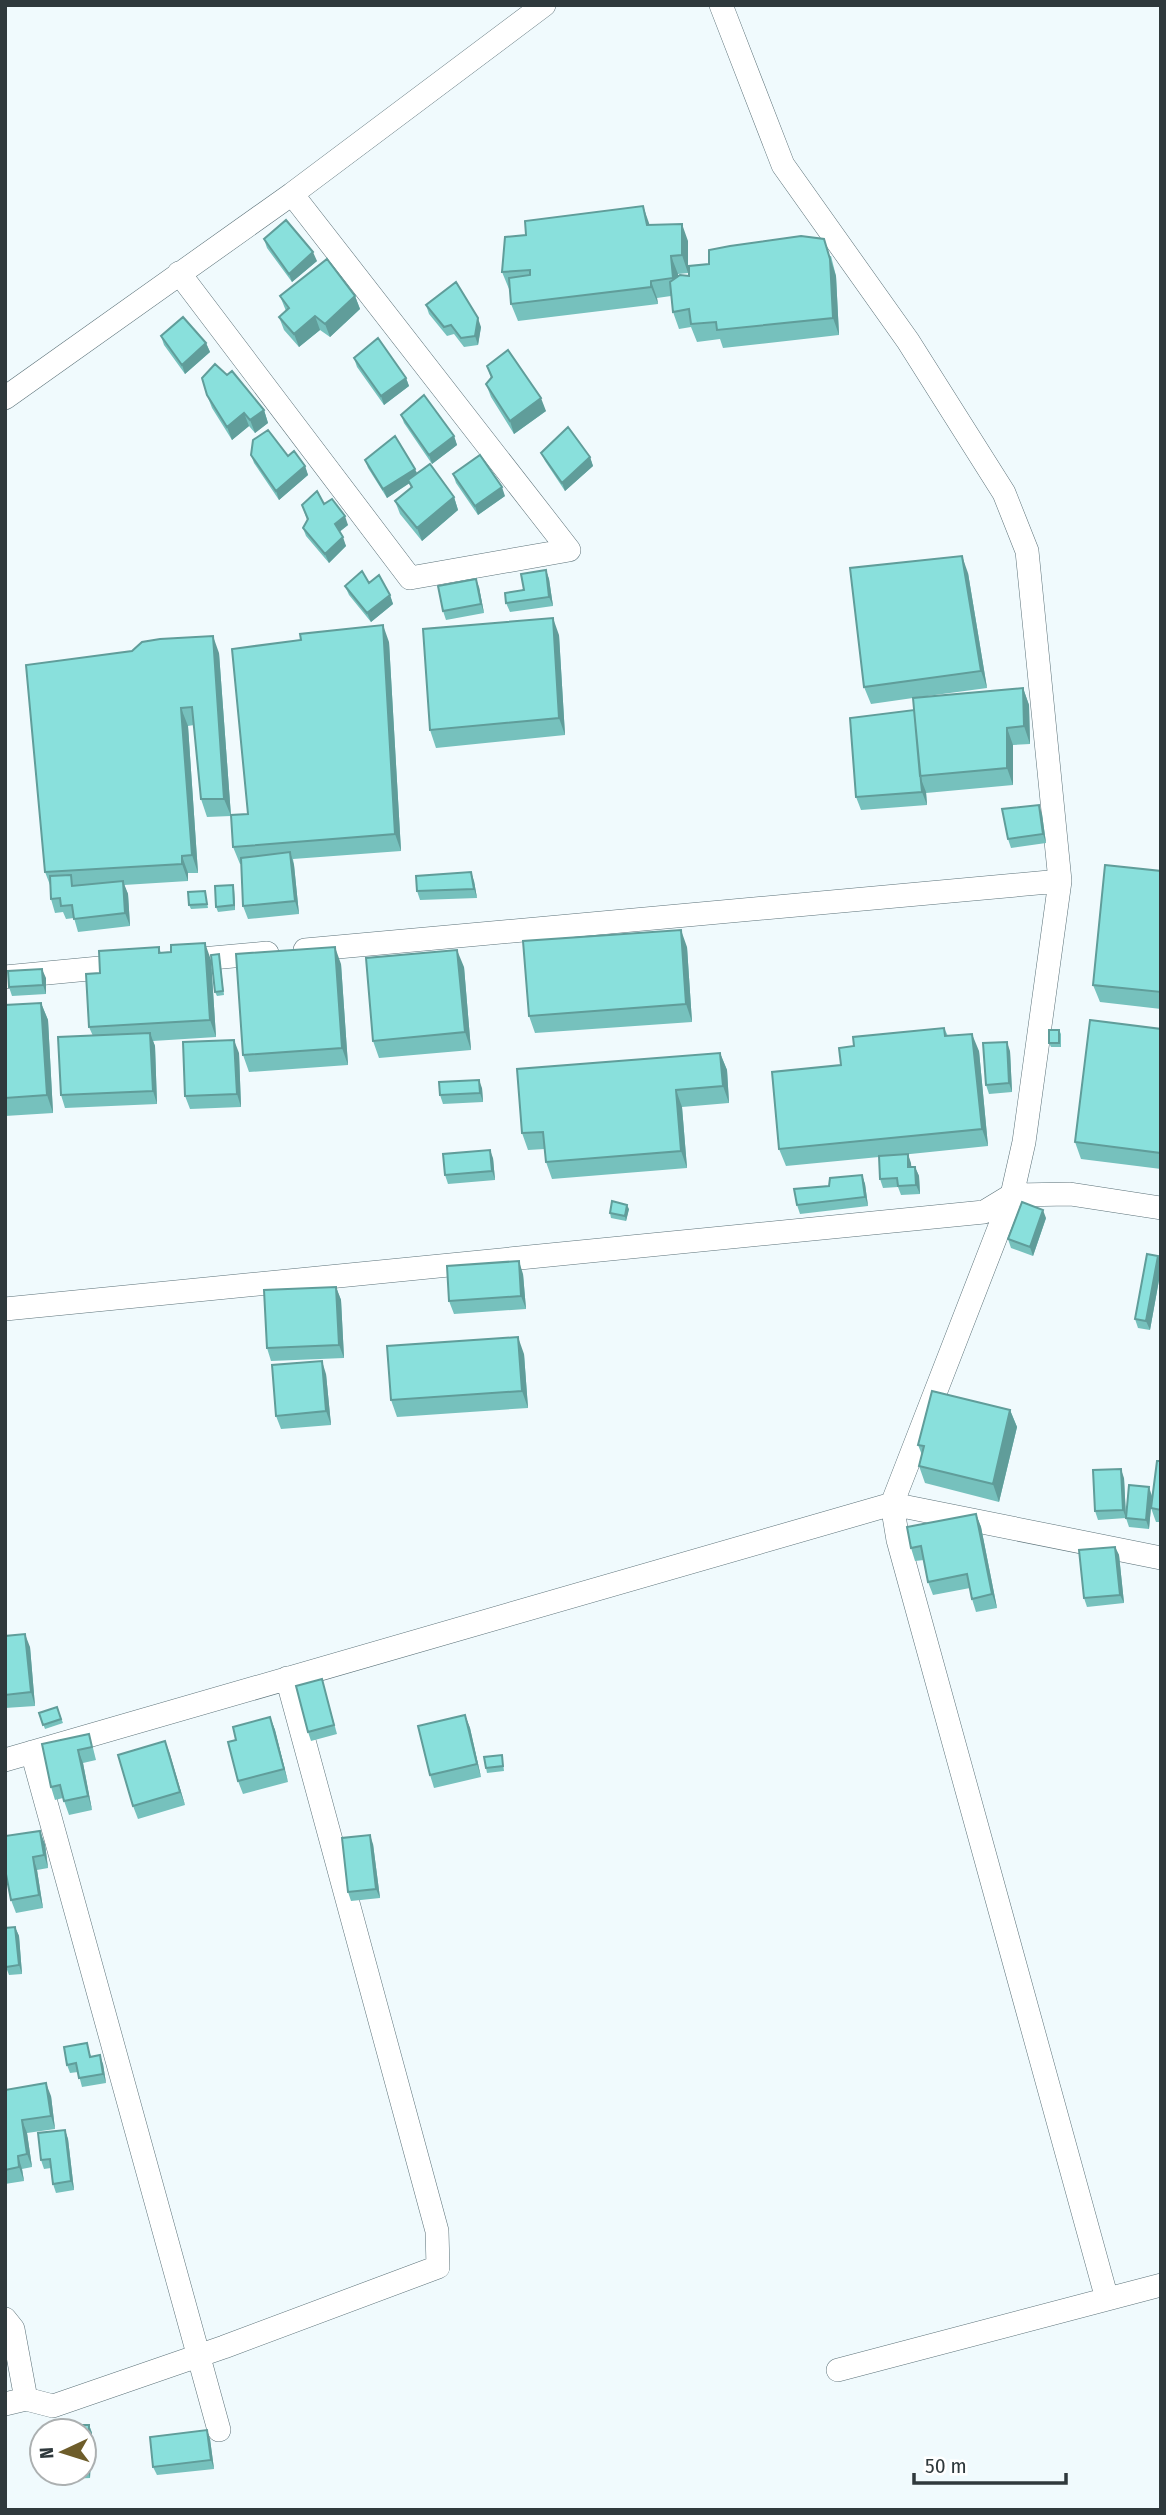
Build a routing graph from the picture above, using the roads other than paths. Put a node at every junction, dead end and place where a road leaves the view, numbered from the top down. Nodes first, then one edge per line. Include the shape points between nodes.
1 (544, 5) edge
2 (721, 5) edge
3 (292, 194) junction
4 (179, 273) junction
5 (5, 398) edge
6 (1060, 881) junction
7 (5, 977) edge
8 (1012, 1195) junction
9 (1161, 1208) edge
10 (5, 1308) edge
11 (892, 1503) junction
12 (1161, 1558) edge
13 (287, 1678) junction
14 (32, 1752) junction
15 (5, 1760) edge
16 (1161, 2285) edge
17 (1107, 2299) junction
18 (5, 2319) edge
19 (199, 2356) junction
20 (838, 2371) dead end
21 (15, 2402) edge
22 (219, 2431) dead end

1 - 3 street
2 - 6 street via 783,165 908,341 1004,493 1027,551
3 - 4 street
3 - 4 street via 569,550 410,578
4 - 5 street
6 - 7 street
6 - 8 street via 1024,1142
8 - 9 street via 1070,1194
8 - 10 street via 984,1212
8 - 11 street
11 - 12 street
11 - 13 street
11 - 17 street via 898,1540
13 - 14 street
13 - 19 street via 437,2231 438,2267
14 - 15 street
14 - 19 street
16 - 17 street
17 - 20 street
18 - 21 street via 13,2329
19 - 21 street via 53,2406
19 - 22 street

